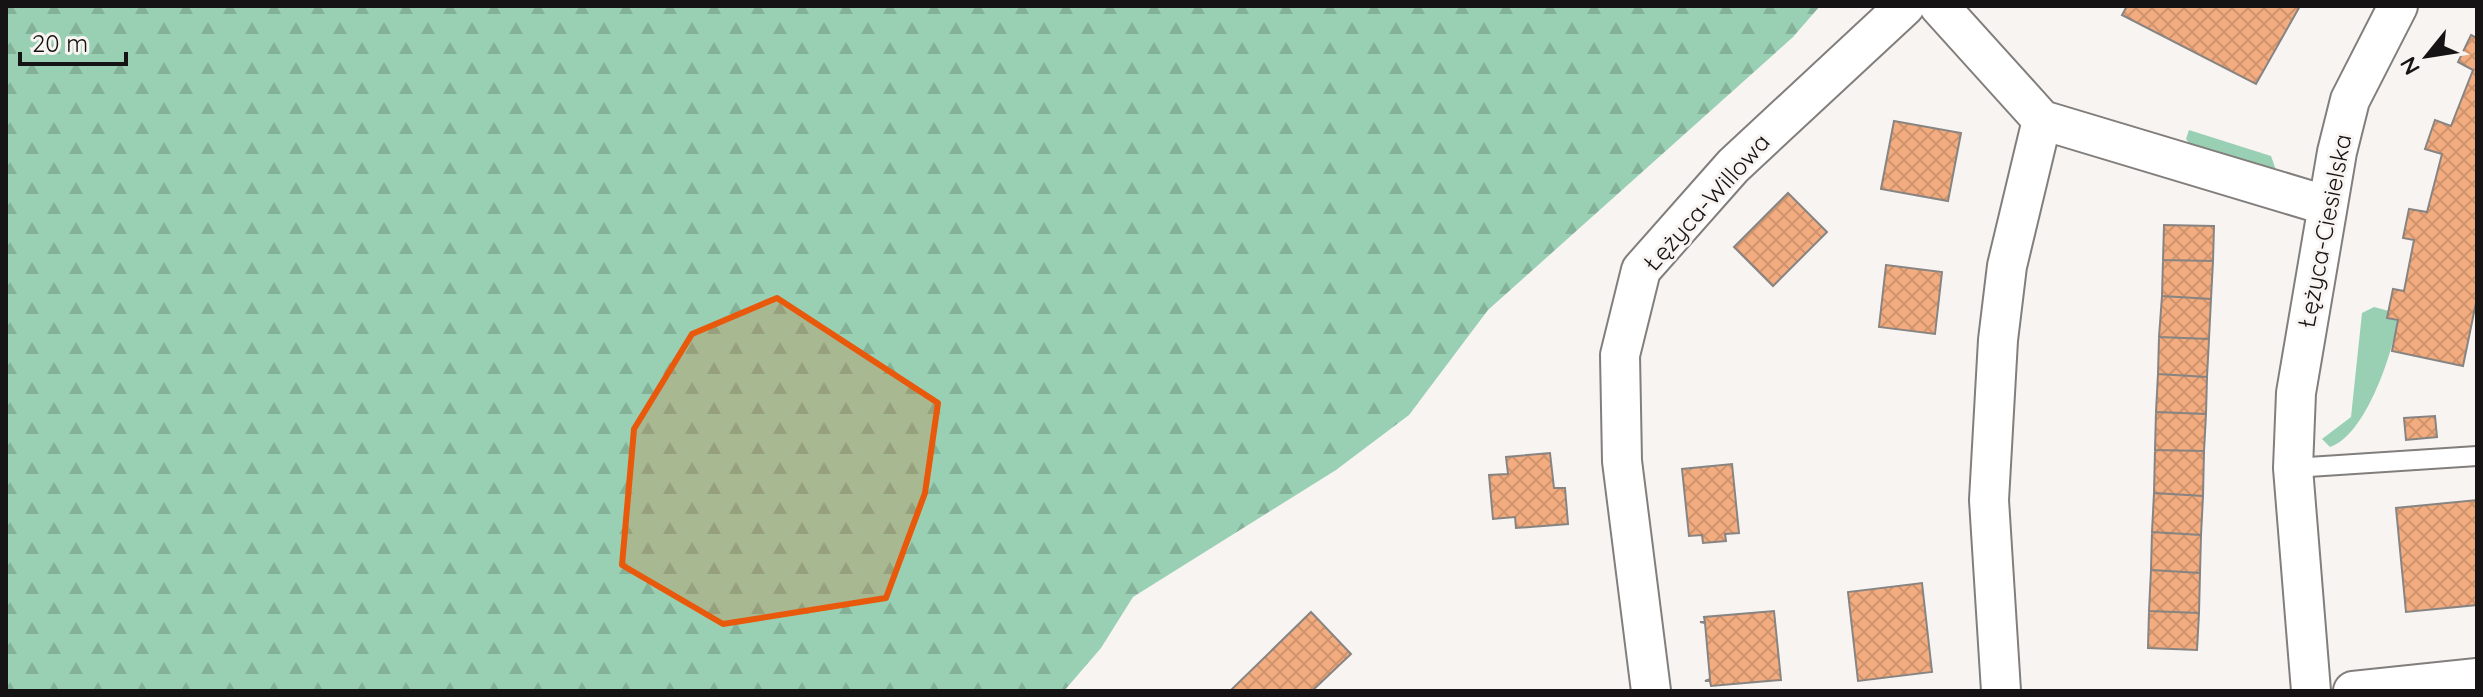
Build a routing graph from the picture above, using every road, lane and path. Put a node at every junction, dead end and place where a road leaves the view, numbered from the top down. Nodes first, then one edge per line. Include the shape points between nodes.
1 (1905, 6) edge
2 (1939, 6) edge
3 (2398, 6) edge
4 (2042, 120) junction
5 (2325, 205) junction
6 (2477, 456) edge
7 (2293, 468) junction
8 (2477, 678) edge
9 (1651, 691) edge
10 (2001, 691) edge
11 (2311, 691) edge
12 (2353, 691) edge

1 - 9 street, Łężyca-Willowa via 1733,166 1641,270 1620,355 1622,461
2 - 4 street
3 - 5 street, Łężyca-Ciesielska via 2350,100
4 - 5 street
4 - 10 street via 2007,266 1998,340 1989,500
5 - 7 street, Łężyca-Ciesielska via 2296,393
6 - 7 lane
7 - 11 street, Łężyca-Ciesielska
8 - 12 street

